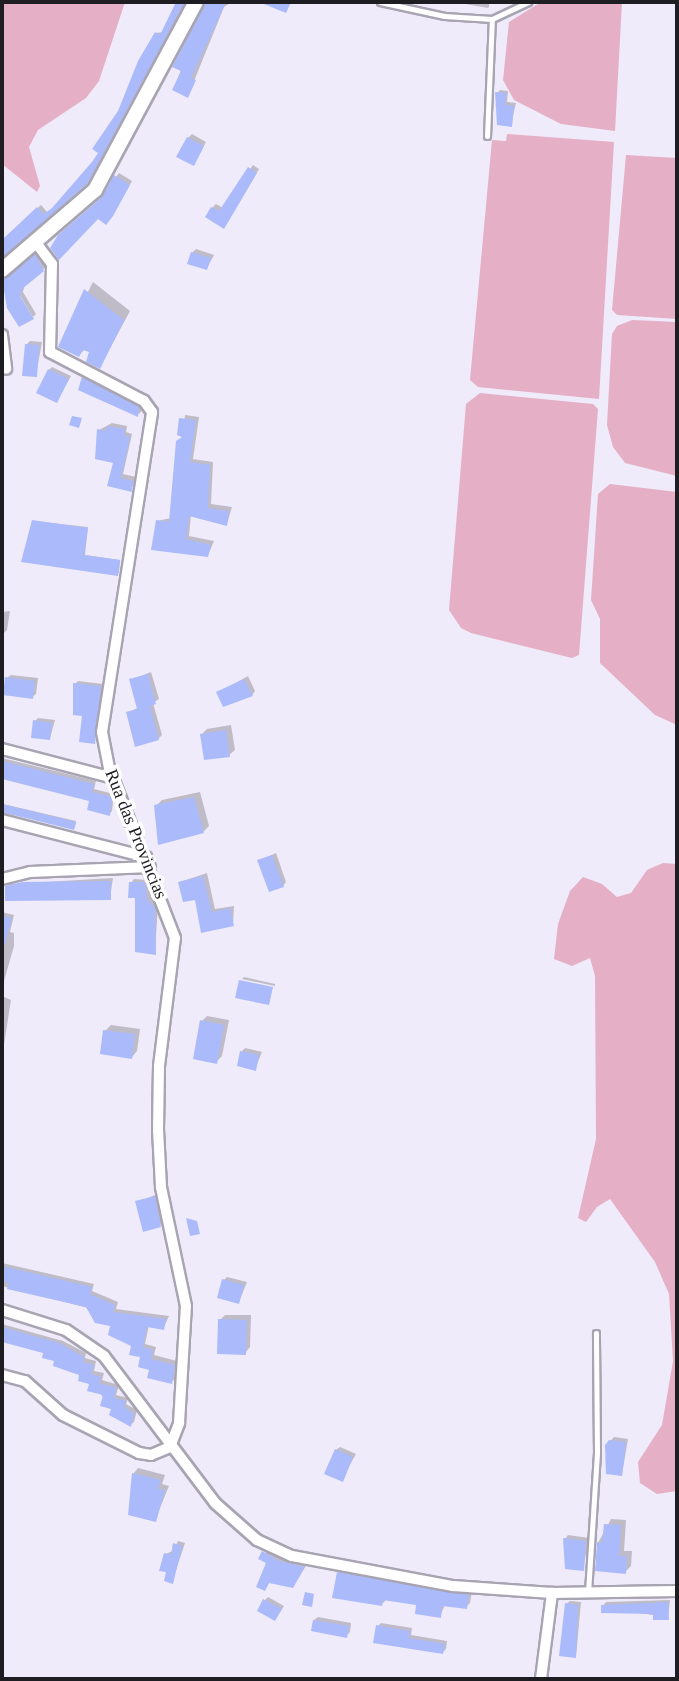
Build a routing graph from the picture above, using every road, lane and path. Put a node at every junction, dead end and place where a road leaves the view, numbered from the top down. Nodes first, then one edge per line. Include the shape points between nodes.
1 (196, 2) edge
2 (380, 2) edge
3 (528, 2) edge
4 (492, 19) junction
5 (488, 136) dead end
6 (36, 243) junction
7 (2, 270) edge
8 (2, 335) edge
9 (6, 369) dead end
10 (2, 749) edge
11 (113, 778) junction
12 (2, 820) edge
13 (148, 862) junction
14 (2, 878) edge
15 (2, 1310) edge
16 (596, 1333) dead end
17 (2, 1375) edge
18 (170, 1447) junction
19 (677, 1591) edge
20 (588, 1592) junction
21 (552, 1593) junction
22 (541, 1679) edge

1 - 6 street via 102,179 83,204
2 - 4 lane via 444,16
3 - 4 lane
4 - 5 lane
6 - 7 street
6 - 11 street, Rua das Provincias via 52,264 50,352 144,401 152,412 102,714 106,758
8 - 9 street
10 - 11 street
11 - 13 street, Rua das Provincias
12 - 13 street
13 - 14 street
13 - 18 street, Rua das Provincias via 175,938 158,1104 161,1187 186,1306 182,1408
15 - 18 street via 66,1330 104,1356 123,1376
16 - 20 lane via 597,1453
17 - 18 street via 25,1381 56,1411 139,1453 151,1455
18 - 21 street via 236,1524 292,1556 453,1586
19 - 20 street
20 - 21 street
21 - 22 street

